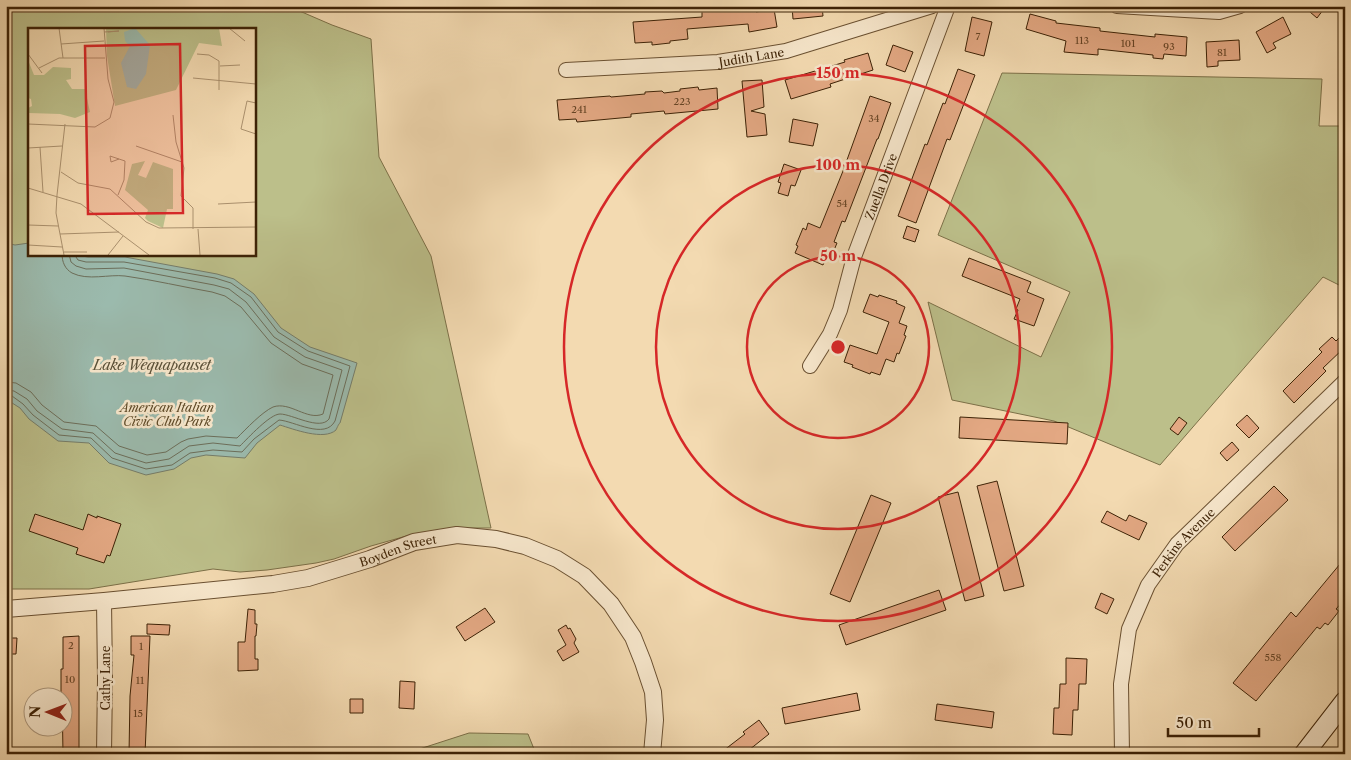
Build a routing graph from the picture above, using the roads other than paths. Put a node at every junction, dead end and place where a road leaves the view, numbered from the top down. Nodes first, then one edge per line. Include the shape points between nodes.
1 (932, 6) edge
2 (948, 6) edge
3 (1117, 6) edge
4 (1240, 6) edge
5 (566, 70) dead end
6 (810, 366) dead end
7 (1345, 381) edge
8 (104, 601) junction
9 (6, 609) edge
10 (1345, 701) edge
11 (104, 754) edge
12 (652, 754) edge
13 (1122, 754) edge
14 (1304, 754) edge

1 - 5 street, Judith Lane via 786,51 718,62
2 - 6 street, Zuella Drive via 854,257 840,310 830,334
3 - 4 street via 1218,12
7 - 13 street, Perkins Avenue via 1177,544 1148,586 1129,629 1121,684
8 - 9 street, Boyden Street
8 - 11 street, Cathy Lane
8 - 12 street, Boyden Street via 308,578 414,542 456,535 525,546 557,559 584,576 611,604 633,637 653,692
10 - 14 main road

